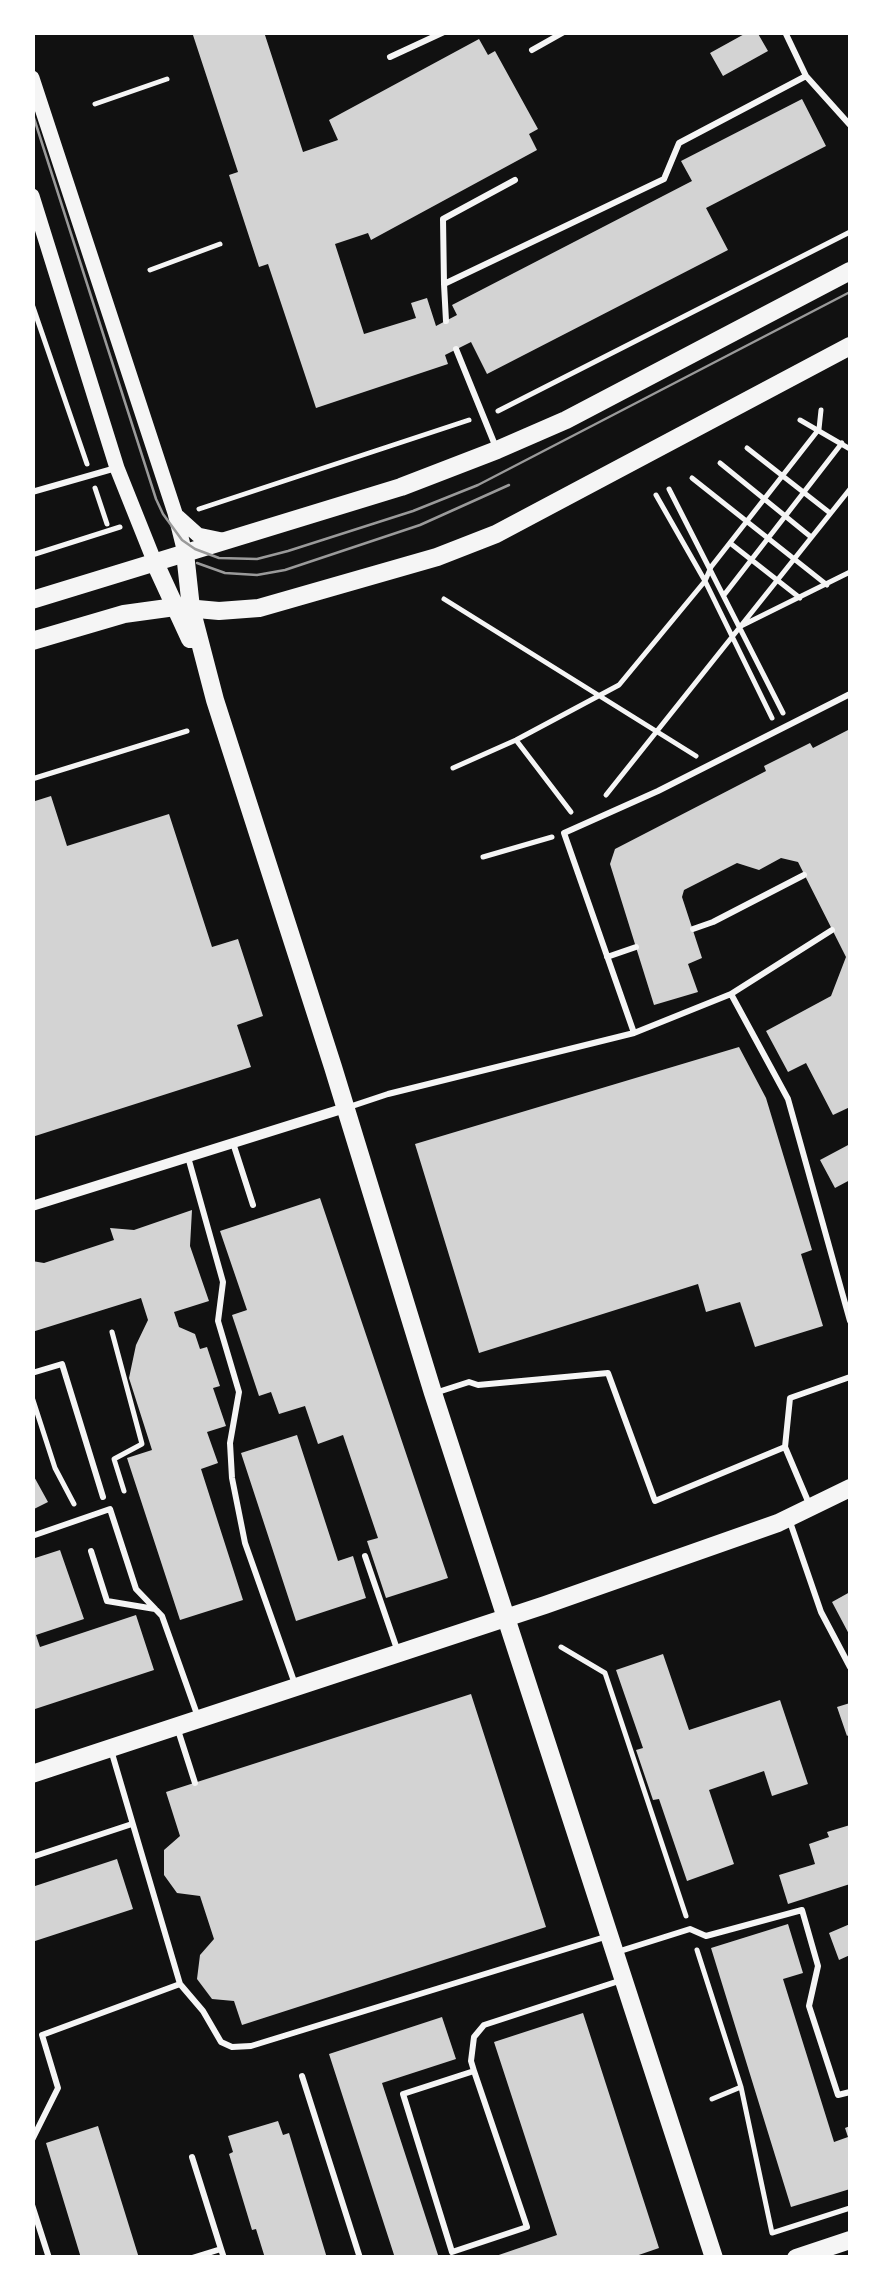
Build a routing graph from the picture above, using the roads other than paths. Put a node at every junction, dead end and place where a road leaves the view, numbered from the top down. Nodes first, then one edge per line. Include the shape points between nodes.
1 (444, 32) edge
2 (564, 32) edge
3 (785, 32) edge
4 (532, 50) dead end
5 (390, 57) dead end
6 (806, 76) junction
7 (32, 78) edge
8 (850, 125) edge
9 (515, 180) dead end
10 (32, 196) edge
11 (850, 271) edge
12 (444, 284) junction
13 (446, 321) dead end
14 (850, 346) edge
15 (456, 349) dead end
16 (498, 450) junction
17 (117, 468) junction
18 (32, 492) edge
19 (175, 513) junction
20 (230, 539) junction
21 (185, 553) junction
22 (155, 563) junction
23 (32, 600) edge
24 (183, 608) junction
25 (32, 641) edge
26 (850, 694) edge
27 (804, 875) dead end
28 (693, 929) dead end
29 (832, 930) dead end
30 (636, 948) dead end
31 (608, 957) junction
32 (731, 994) junction
33 (634, 1034) junction
34 (345, 1108) junction
35 (233, 1143) junction
36 (188, 1158) junction
37 (32, 1206) edge
38 (253, 1206) dead end
39 (850, 1321) edge
40 (32, 1373) edge
41 (850, 1377) edge
42 (433, 1393) junction
43 (785, 1447) junction
44 (850, 1488) edge
45 (103, 1497) dead end
46 (811, 1508) junction
47 (789, 1518) junction
48 (32, 1536) edge
49 (91, 1551) dead end
50 (366, 1556) dead end
51 (156, 1610) junction
52 (506, 1618) junction
53 (398, 1654) junction
54 (850, 1667) edge
55 (296, 1687) junction
56 (199, 1718) junction
57 (176, 1726) junction
58 (111, 1748) junction
59 (32, 1774) edge
60 (195, 1783) dead end
61 (132, 1824) junction
62 (32, 1857) edge
63 (614, 1944) junction
64 (625, 1980) junction
65 (180, 1984) junction
66 (474, 2071) junction
67 (302, 2076) dead end
68 (850, 2092) edge
69 (32, 2140) edge
70 (192, 2157) dead end
71 (32, 2205) edge
72 (850, 2240) edge
73 (223, 2253) edge
74 (48, 2258) edge
75 (192, 2258) edge
76 (360, 2258) edge
77 (714, 2258) edge
78 (796, 2258) edge

1 - 5 lane
2 - 4 lane
3 - 6 lane
6 - 8 lane
6 - 12 lane via 679,144 664,179
7 - 19 street
9 - 12 lane via 443,219
10 - 17 street
11 - 16 main road
12 - 13 lane
14 - 24 main road via 496,534 273,605
15 - 16 lane
16 - 20 main road
17 - 18 lane
17 - 22 street
19 - 20 street via 198,535
19 - 21 street
20 - 21 main road
21 - 22 main road
21 - 24 main road
22 - 23 main road
22 - 24 main road
24 - 25 main road via 124,614
24 - 34 main road
26 - 31 lane via 564,833
27 - 28 lane
29 - 32 lane
30 - 31 lane
31 - 33 lane
32 - 33 lane
32 - 39 lane via 788,1099
33 - 34 lane
34 - 35 street
34 - 42 main road
35 - 36 street
35 - 38 lane
36 - 37 street
36 - 55 lane via 223,1282 218,1320 240,1392 230,1443 245,1543
40 - 45 lane via 62,1364
41 - 43 lane via 790,1398
42 - 43 lane via 469,1382 608,1372 656,1501
42 - 52 main road
43 - 46 lane
44 - 46 main road
46 - 47 main road
47 - 52 main road
47 - 54 lane via 821,1612
48 - 51 lane via 110,1509 136,1589
49 - 51 lane via 107,1602
50 - 53 lane
51 - 56 lane
52 - 53 main road
52 - 63 main road
53 - 55 main road
55 - 56 main road
56 - 57 main road
57 - 58 main road
57 - 60 lane
58 - 59 main road
58 - 61 lane
61 - 62 lane
61 - 65 lane
63 - 64 main road
63 - 65 lane via 251,2046 221,2042
63 - 68 lane via 690,1929 706,1936 802,1910 818,1966 809,2006 838,2096
64 - 66 lane via 484,2025 474,2037
64 - 77 main road
65 - 69 lane via 42,2036 58,2088
66 - 66 lane via 527,2227 452,2252 403,2094
67 - 76 lane
70 - 73 lane
71 - 74 lane
72 - 78 main road
73 - 75 lane

